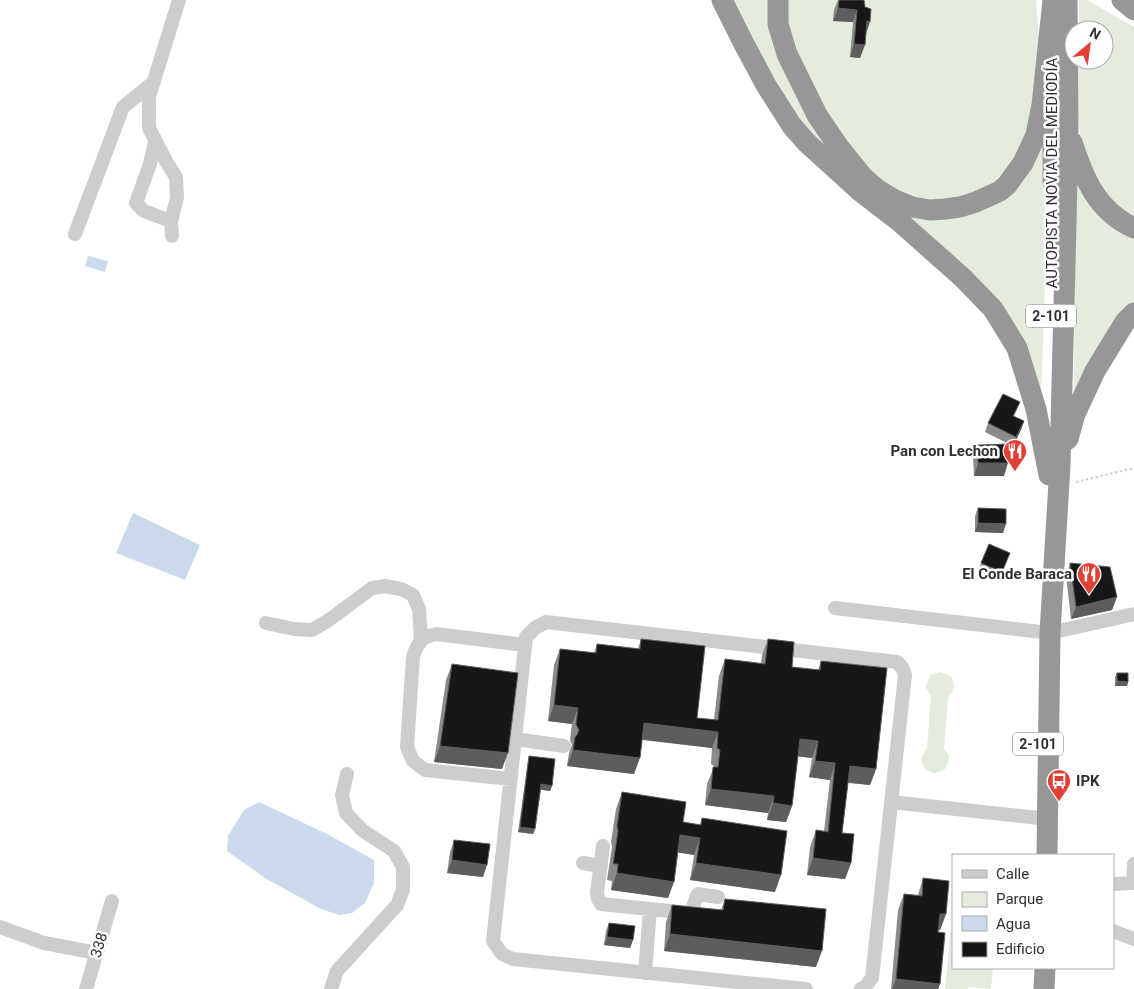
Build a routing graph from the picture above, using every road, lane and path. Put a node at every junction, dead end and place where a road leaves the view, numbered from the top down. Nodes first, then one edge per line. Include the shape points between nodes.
1 (179, 0) edge
2 (722, 0) edge
3 (778, 0) edge
4 (1122, 0) edge
5 (1060, 1) edge
6 (1134, 8) edge
7 (154, 82) junction
8 (1068, 129) junction
9 (155, 141) junction
10 (171, 220) junction
11 (1134, 228) edge
12 (75, 234) dead end
13 (172, 236) dead end
14 (1134, 313) edge
15 (1134, 468) edge
16 (1056, 476) junction
17 (835, 608) dead end
18 (1134, 614) edge
19 (266, 623) dead end
20 (1045, 633) junction
21 (421, 640) junction
22 (525, 645) junction
23 (515, 739) junction
24 (564, 746) dead end
25 (347, 774) dead end
26 (511, 779) junction
27 (891, 802) junction
28 (1042, 818) junction
29 (603, 846) dead end
30 (1035, 854) edge
31 (1047, 854) edge
32 (583, 863) dead end
33 (1134, 864) edge
34 (601, 866) junction
35 (1134, 883) edge
36 (1114, 884) edge
37 (718, 897) dead end
38 (112, 901) dead end
39 (650, 909) junction
40 (0, 927) edge
41 (1114, 931) edge
42 (1134, 939) edge
43 (97, 953) junction
44 (1033, 969) edge
45 (1045, 969) edge
46 (645, 973) junction
47 (86, 989) edge
48 (331, 989) edge
49 (806, 989) edge
50 (862, 989) edge
51 (1032, 989) edge
52 (1044, 989) edge

1 - 7 street
2 - 16 highway via 766,85 807,144 964,278 993,309 1017,348
3 - 5 highway via 778,24 787,54 817,115 838,146 878,190 912,207 930,210 976,202 1000,191 1023,163 1036,136
4 - 6 highway
5 - 8 highway, AUTOPISTA NOVIA DEL MEDIODÍA / 2-101
5 - 16 highway, AUTOPISTA NOVIA DEL MEDIODÍA / 2-101 via 1052,227
7 - 9 street via 149,97 149,128
7 - 12 street via 123,107
8 - 11 highway via 1089,186 1112,215
8 - 16 highway, AUTOPISTA NOVIA DEL MEDIODÍA / 2-101
9 - 10 street via 176,177 177,198
9 - 10 street via 136,204 144,211
10 - 13 street
14 - 16 highway via 1095,371 1075,414
15 - 16 path
16 - 20 highway, AUTOPISTA NOVIA DEL MEDIODÍA / 2-101
17 - 20 street
18 - 20 street
19 - 21 street via 312,630 372,588 385,586 413,595 419,609
20 - 28 highway, AUTOPISTA NOVIA DEL MEDIODÍA / 2-101
21 - 22 street via 436,634
21 - 26 street via 414,652 412,667 407,746 413,761 425,770
22 - 23 street
22 - 27 street via 526,636 546,622 897,662 905,675
23 - 24 street
23 - 26 street
25 - 48 street via 342,795 346,813 362,830 394,851 403,867 403,890 397,905 337,971
26 - 46 street via 493,941 502,954 513,959
27 - 28 street
27 - 50 street via 872,978
28 - 30 highway, AUTOPISTA NOVIA DEL MEDIODÍA / 2-101
28 - 31 highway, AUTOPISTA NOVIA DEL MEDIODÍA / 2-101
29 - 34 street
32 - 34 street
33 - 35 street
34 - 39 street via 597,893 602,904
35 - 36 street
37 - 39 street via 698,894 689,912
38 - 43 street, 338
39 - 46 street
40 - 43 street via 44,943
41 - 42 street
43 - 47 street, 338
44 - 51 highway
45 - 52 highway
46 - 49 street

